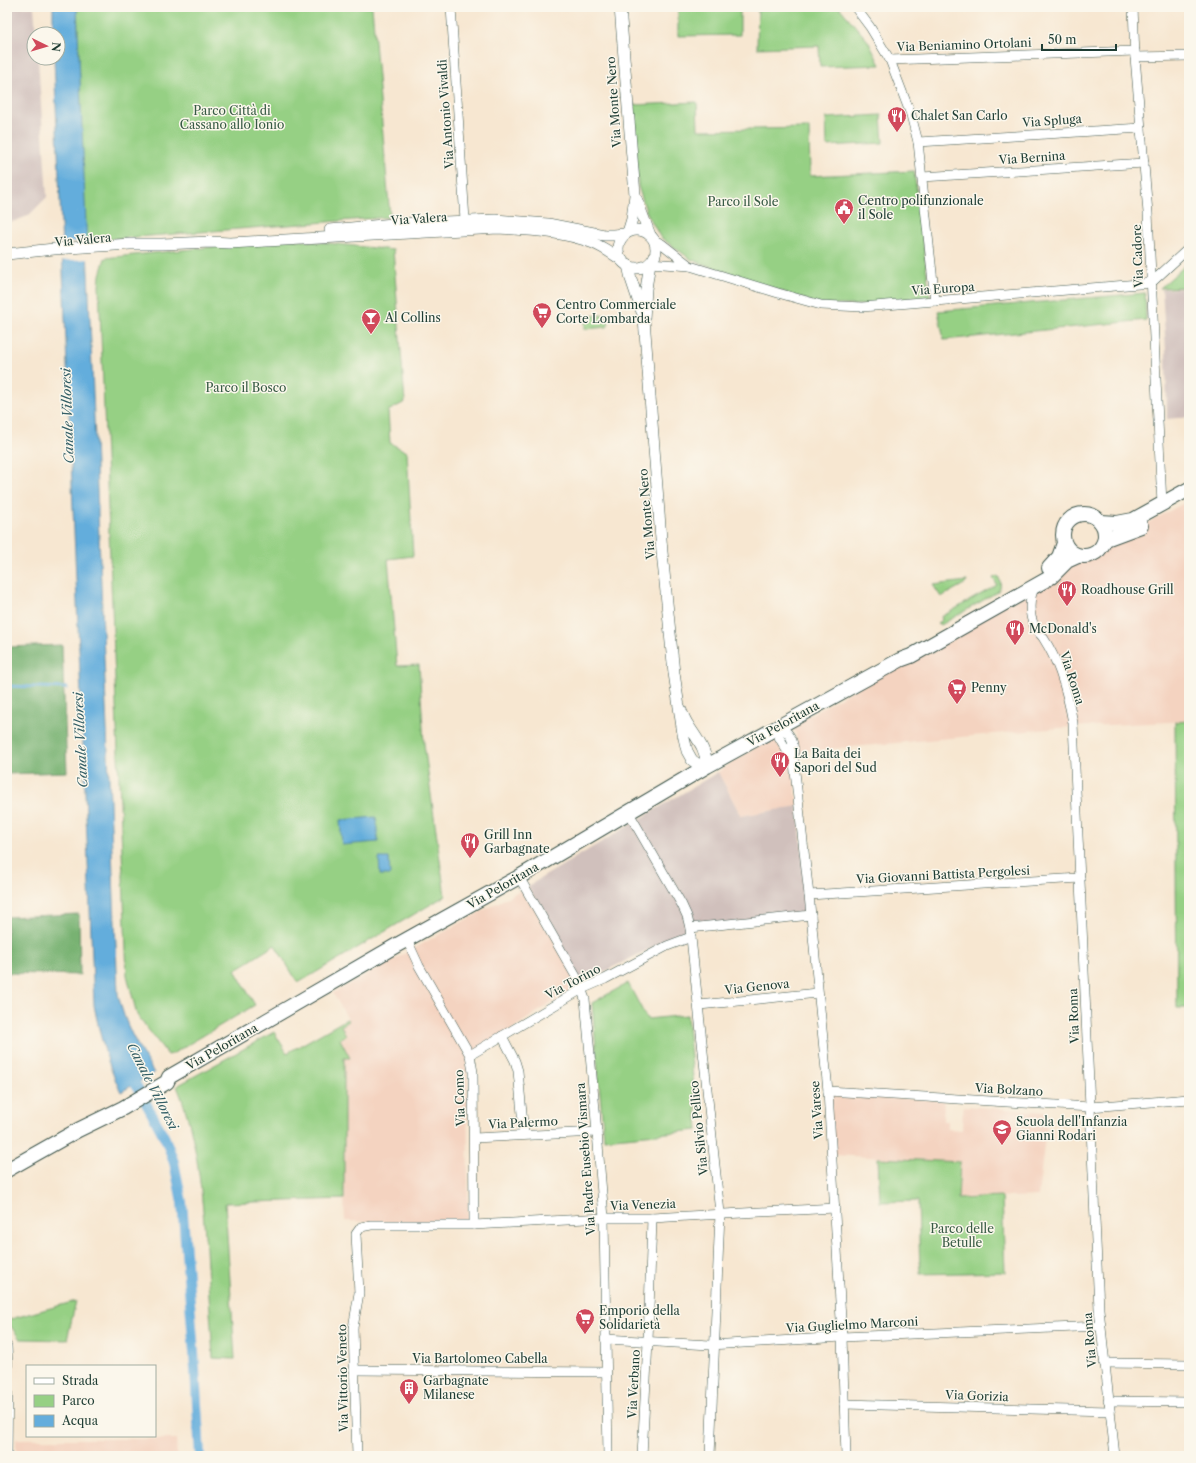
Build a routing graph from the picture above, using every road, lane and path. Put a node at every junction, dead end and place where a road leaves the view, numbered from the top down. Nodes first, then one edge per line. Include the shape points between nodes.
1 (451, 7) edge
2 (620, 7) edge
3 (854, 7) edge
4 (1133, 7) edge
5 (1135, 54) junction
6 (1189, 56) edge
7 (890, 60) junction
8 (1141, 128) junction
9 (918, 142) junction
10 (1144, 163) junction
11 (922, 177) junction
12 (635, 195) junction
13 (465, 220) junction
14 (627, 233) junction
15 (652, 237) junction
16 (211, 242) junction
17 (1189, 248) edge
18 (57, 252) junction
19 (7, 254) edge
20 (7, 257) edge
21 (625, 262) junction
22 (650, 263) junction
23 (690, 266) junction
24 (1151, 284) junction
25 (934, 301) junction
26 (644, 319) junction
27 (1189, 489) edge
28 (1189, 498) edge
29 (1162, 504) junction
30 (1102, 522) junction
31 (1106, 539) junction
32 (1064, 543) junction
33 (1078, 556) junction
34 (1036, 584) junction
35 (900, 660) junction
36 (679, 706) junction
37 (780, 726) junction
38 (707, 766) junction
39 (629, 813) junction
40 (519, 877) junction
41 (1080, 878) junction
42 (808, 895) junction
43 (810, 915) junction
44 (690, 932) junction
45 (407, 940) junction
46 (582, 989) junction
47 (818, 993) junction
48 (699, 1005) junction
49 (502, 1036) junction
50 (470, 1055) junction
51 (828, 1091) junction
52 (1189, 1099) edge
53 (1090, 1107) junction
54 (597, 1132) junction
55 (524, 1135) junction
56 (474, 1138) junction
57 (7, 1170) edge
58 (835, 1208) junction
59 (720, 1213) junction
60 (604, 1218) junction
61 (652, 1218) junction
62 (474, 1225) junction
63 (358, 1229) joint
64 (1100, 1326) junction
65 (842, 1337) junction
66 (605, 1339) junction
67 (648, 1342) junction
68 (714, 1345) junction
69 (7, 1346) edge
70 (1104, 1363) junction
71 (1189, 1364) edge
72 (354, 1370) junction
73 (605, 1372) junction
74 (1108, 1402) junction
75 (1189, 1402) edge
76 (844, 1404) junction
77 (1110, 1411) junction
78 (7, 1456) edge
79 (357, 1456) edge
80 (608, 1456) edge
81 (642, 1456) edge
82 (710, 1456) edge
83 (846, 1456) edge
84 (1115, 1456) edge

1 - 13 street, Via Antonio Vivaldi
2 - 12 street, Via Monte Nero
3 - 7 street
4 - 5 street, Via Cadore
5 - 6 street, Via Beniamino Ortolani
5 - 7 street, Via Beniamino Ortolani
5 - 8 street, Via Cadore
7 - 9 street via 911,115
8 - 9 street, Via Spluga
8 - 10 street, Via Cadore
9 - 11 street
10 - 11 street, Via Bernina
10 - 24 street, Via Cadore
11 - 25 street
12 - 14 street, Via Monte Nero via 632,219
12 - 15 street, Via Monte Nero
13 - 14 street, Via Valera via 533,222 613,236
13 - 16 street, Via Valera via 228,237
14 - 15 street via 641,230
14 - 21 street via 619,245 619,252
15 - 22 street via 656,253
15 - 23 street, Via Europa
16 - 18 street, Via Valera
16 - 21 street, Via Valera via 230,244 498,228 535,230 576,237 594,243
17 - 24 street
18 - 19 street, Via Valera
18 - 20 street, Via Valera
21 - 22 street via 640,267
21 - 26 street, Via Monte Nero
22 - 23 street, Via Europa
22 - 26 street, Via Monte Nero
23 - 25 street, Via Europa via 821,305 862,307
24 - 25 street, Via Europa
24 - 29 street, Via Cadore
26 - 36 street, Via Monte Nero via 662,552
27 - 29 main road
28 - 31 main road via 1137,528
29 - 30 main road via 1128,521
30 - 31 main road
30 - 32 main road via 1084,514 1071,518 1063,530
31 - 33 main road via 1097,553 1091,556
32 - 33 main road via 1067,549
32 - 35 main road, Via Peloritana via 1059,557 1052,566 907,650
33 - 34 main road, Via Peloritana via 1067,561 1051,577
34 - 35 main road, Via Peloritana via 996,609
34 - 41 street, Via Roma via 1030,604 1032,619 1055,661 1066,689 1071,713
35 - 37 main road, Via Peloritana
36 - 38 street, Via Monte Nero via 702,746
36 - 38 street, Via Monte Nero via 687,751 696,764
37 - 38 main road, Via Peloritana
37 - 42 street, Via Varese via 781,741 794,763
38 - 39 main road, Via Peloritana
39 - 40 main road, Via Peloritana
39 - 44 street, Via Silvio Pellico via 682,905
40 - 45 main road, Via Peloritana
40 - 46 street, Via Padre Eusebio Vismara
41 - 42 street, Via Giovanni Battista Pergolesi
41 - 53 street, Via Roma
42 - 43 street, Via Varese
43 - 44 street, Via Torino
43 - 47 street, Via Varese
44 - 46 street, Via Torino
44 - 48 street, Via Silvio Pellico
45 - 50 street, Via Como
45 - 57 main road, Via Peloritana via 170,1077 164,1076 122,1104
46 - 49 street, Via Torino
46 - 54 street, Via Padre Eusebio Vismara
47 - 48 street, Via Genova
47 - 51 street, Via Varese
48 - 59 street, Via Silvio Pellico
49 - 50 street, Via Torino
49 - 55 street via 518,1071
50 - 56 street, Via Como via 473,1072
51 - 53 street, Via Bolzano
51 - 58 street, Via Varese
52 - 53 street, Via Bolzano
53 - 64 street, Via Roma
54 - 55 street, Via Palermo
54 - 60 street, Via Padre Eusebio Vismara
55 - 56 street, Via Palermo
56 - 62 street, Via Como
58 - 59 street, Via Venezia
58 - 65 street, Via Varese
59 - 61 street, Via Venezia
59 - 68 street, Via Silvio Pellico
60 - 61 street, Via Venezia
60 - 62 street, Via Venezia
60 - 66 street, Via Padre Eusebio Vismara
61 - 67 street, Via Verbano
62 - 63 street, Via Venezia via 371,1224
63 - 72 street, Via Vittorio Veneto via 356,1234 359,1293 353,1322
64 - 65 street, Via Guglielmo Marconi
64 - 70 street, Via Roma
65 - 68 street, Via Guglielmo Marconi
65 - 76 street, Via Varese
66 - 67 street, Via Guglielmo Marconi
66 - 73 street, Via Padre Eusebio Vismara
67 - 68 street, Via Guglielmo Marconi
67 - 81 street, Via Verbano
68 - 82 street, Via Silvio Pellico
69 - 78 street
70 - 71 street
70 - 74 street, Via Roma
72 - 73 street, Via Bartolomeo Cabella
72 - 79 street, Via Vittorio Veneto
73 - 80 street, Via Padre Eusebio Vismara
74 - 75 street
74 - 77 street, Via Roma
76 - 77 street, Via Gorizia
76 - 83 street, Via Varese
77 - 84 street, Via Roma

